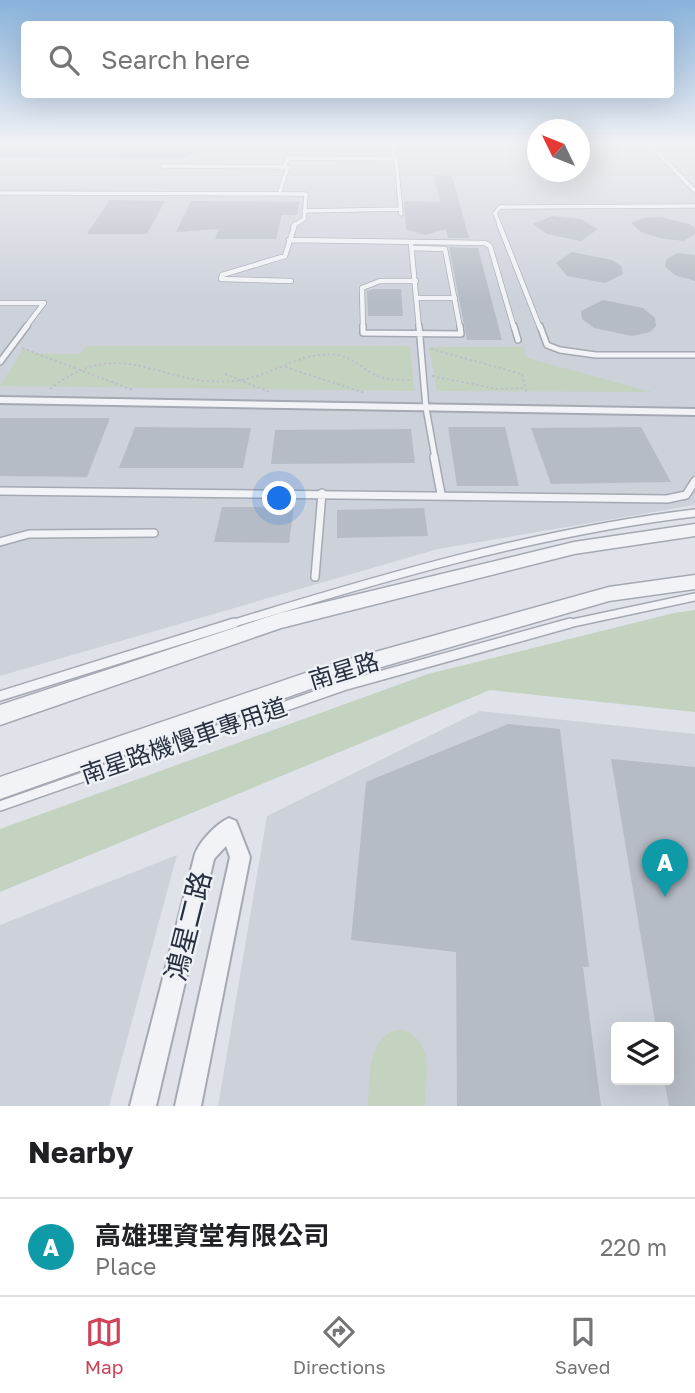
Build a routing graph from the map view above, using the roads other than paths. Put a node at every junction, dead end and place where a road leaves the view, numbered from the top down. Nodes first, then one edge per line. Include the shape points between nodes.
1 (306, 197) edge
2 (399, 197) edge
3 (695, 206) edge
4 (304, 211) junction
5 (289, 240) junction
6 (412, 245) junction
7 (291, 281) dead end
8 (416, 281) junction
9 (418, 298) junction
10 (455, 298) junction
11 (0, 303) edge
12 (418, 334) junction
13 (518, 340) dead end
14 (695, 355) edge
15 (0, 362) edge
16 (0, 400) edge
17 (426, 408) junction
18 (695, 412) edge
19 (695, 481) edge
20 (0, 491) edge
21 (321, 493) junction
22 (441, 494) junction
23 (695, 513) edge
24 (695, 530) edge
25 (154, 533) dead end
26 (0, 542) edge
27 (315, 576) dead end
28 (695, 582) edge
29 (695, 597) edge
30 (0, 696) edge
31 (0, 715) edge
32 (0, 788) edge
33 (0, 806) edge
34 (144, 1106) edge
35 (188, 1106) edge

1 - 4 lane
2 - 4 lane via 401,212
3 - 14 lane via 514,206 495,213 547,345 581,354
4 - 5 lane via 304,219 293,225
5 - 6 lane
5 - 7 lane via 285,256 221,279
6 - 8 lane
6 - 10 lane via 445,248
6 - 13 lane via 490,246
8 - 9 lane
8 - 12 lane via 380,281 362,288 363,333
9 - 10 lane
9 - 12 lane
10 - 12 lane via 461,334
11 - 15 lane via 44,303
12 - 17 lane
16 - 17 street
17 - 18 street
17 - 22 lane
19 - 22 lane via 685,495 667,499
20 - 21 lane
21 - 22 lane
21 - 27 lane
23 - 30 lane via 513,546 320,595
24 - 31 street via 575,548 280,621
25 - 26 lane via 29,534
28 - 32 street, 南星路 via 609,594 332,673
29 - 33 lane, 南星路機慢車專用道 via 611,611 339,686
34 - 35 street, 鴻星二路 via 205,854 229,828 240,857

